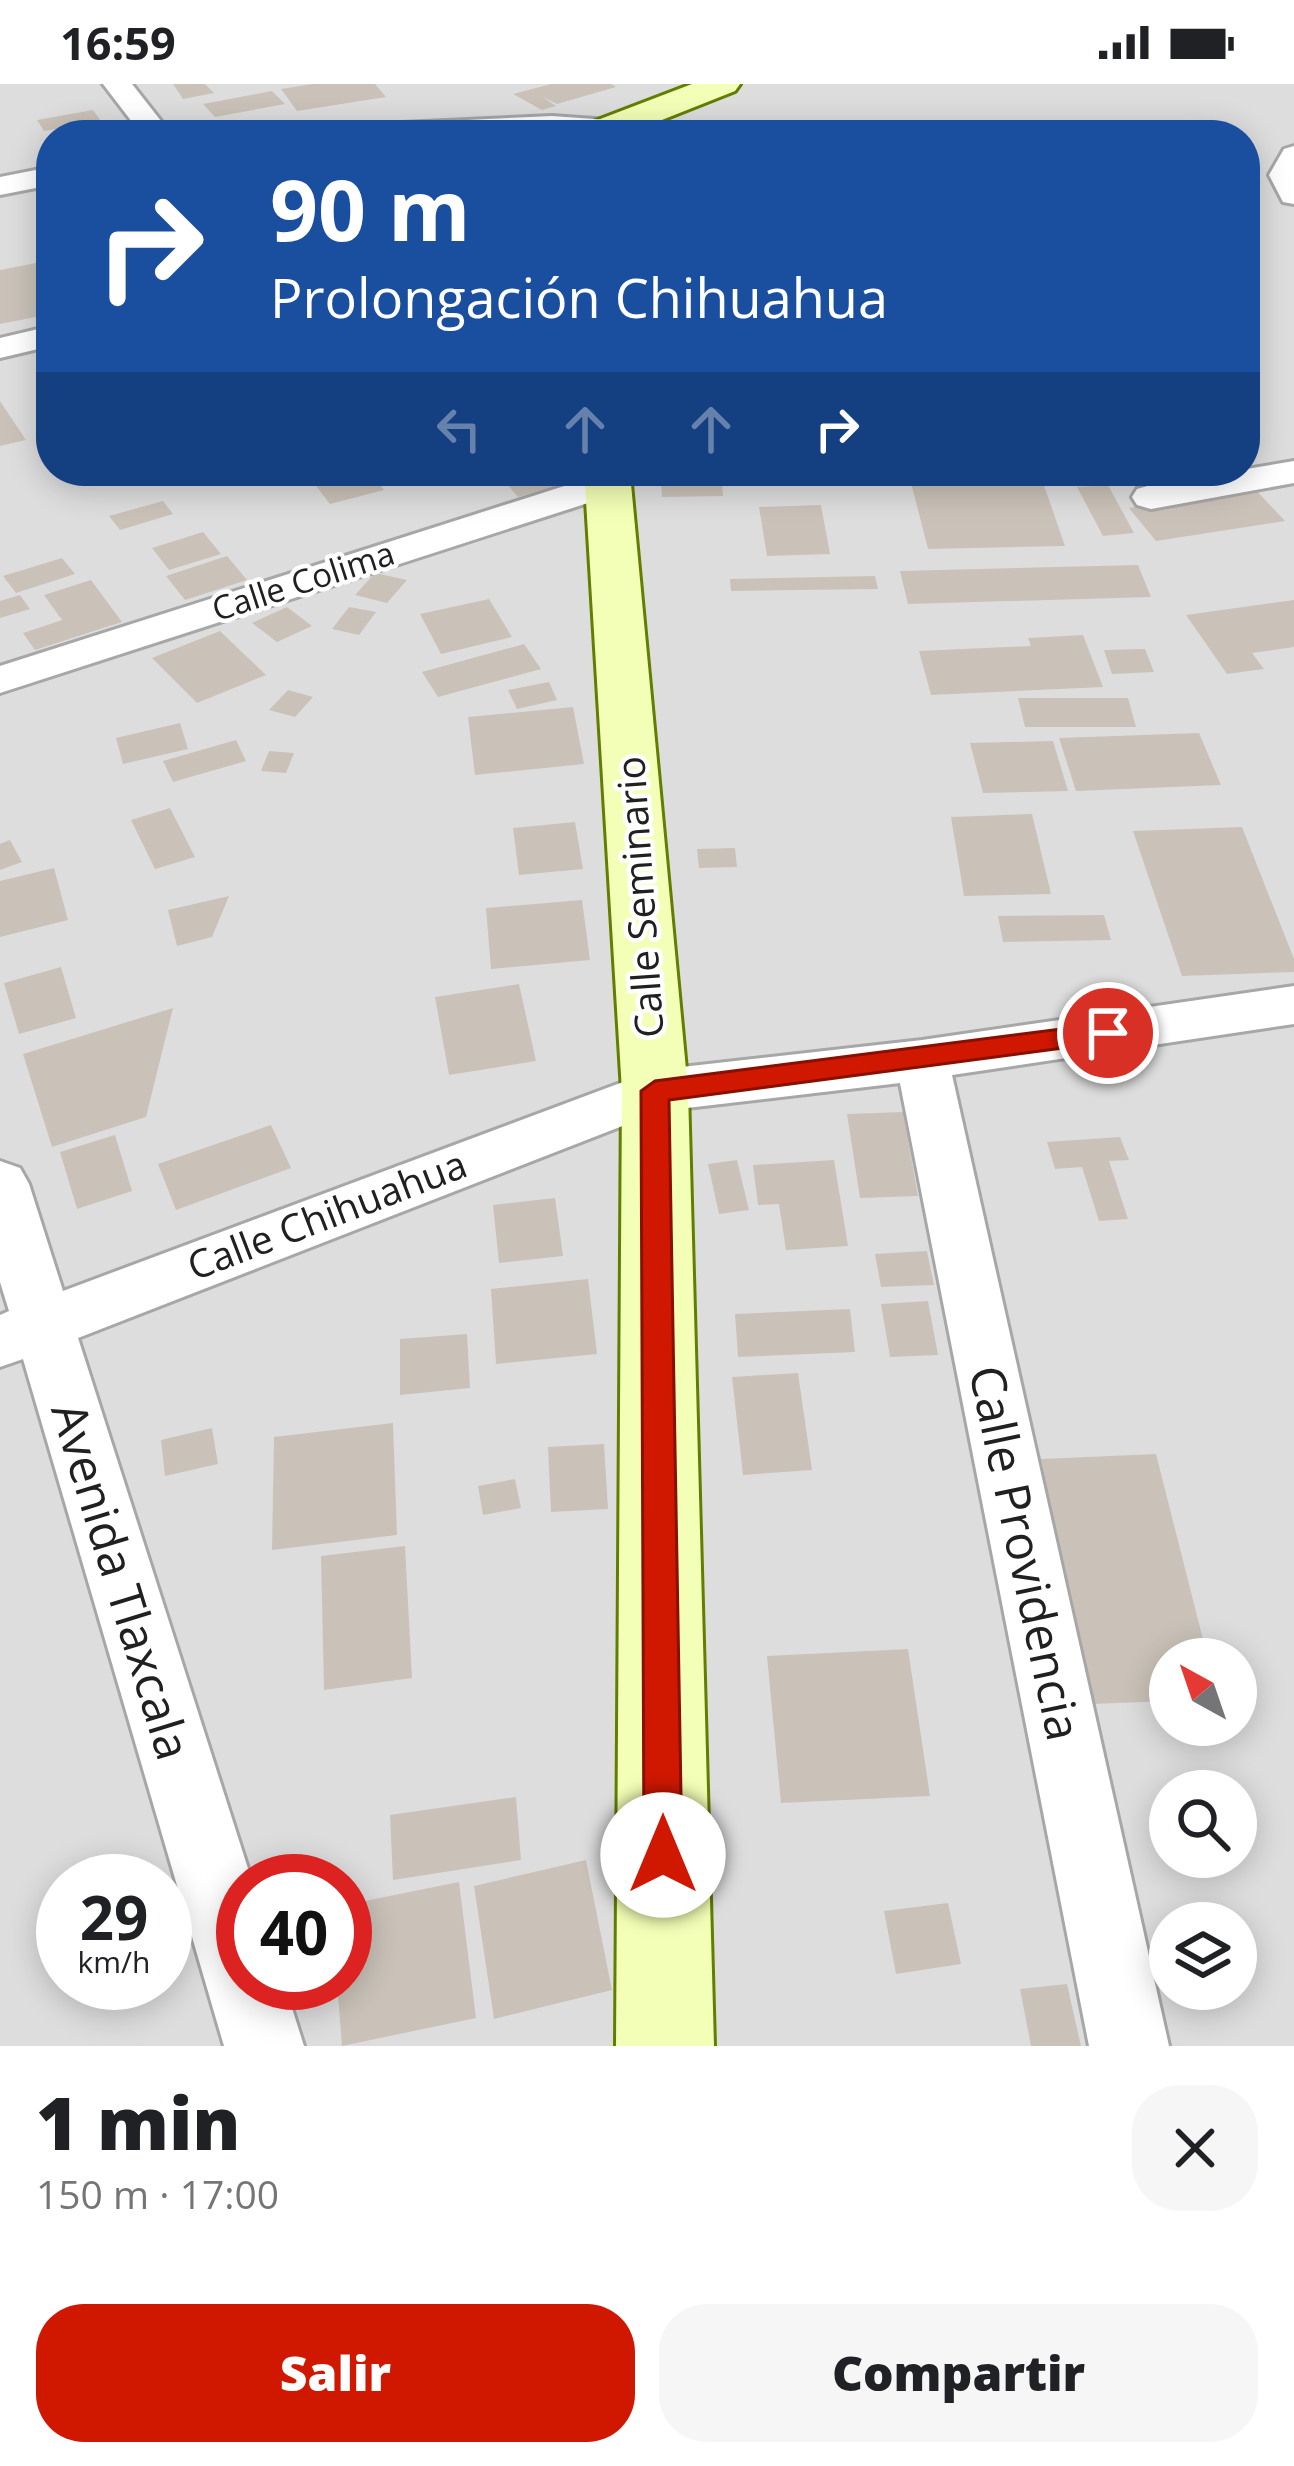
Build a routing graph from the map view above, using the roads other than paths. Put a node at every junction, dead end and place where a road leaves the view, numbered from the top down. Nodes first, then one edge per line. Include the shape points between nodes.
1 (117, 84) edge
2 (723, 84) edge
3 (145, 120) edge
4 (635, 120) edge
5 (1294, 154) edge
6 (36, 179) edge
7 (0, 186) edge
8 (1294, 194) edge
9 (36, 339) edge
10 (0, 348) edge
11 (1294, 472) edge
12 (1260, 478) edge
13 (585, 486) edge
14 (613, 486) edge
15 (1214, 486) edge
16 (1151, 497) dead end
17 (0, 680) edge
18 (1294, 1005) edge
19 (922, 1060) junction
20 (655, 1091) junction
21 (0, 1184) edge
22 (21, 1332) edge
23 (216, 1899) edge
24 (253, 2010) edge
25 (264, 2046) edge
26 (665, 2046) edge
27 (1129, 2046) edge

1 - 3 street
2 - 4 street
5 - 8 street via 1284,175
6 - 7 street
9 - 10 street
11 - 12 street
13 - 17 street, Calle Colima
14 - 20 street, Calle Seminario
15 - 16 street
18 - 19 street, Calle Chihuahua
19 - 20 street, Calle Chihuahua
19 - 27 street, Calle Providencia
20 - 22 street, Calle Chihuahua
20 - 26 street, Calle Seminario
21 - 22 street, Avenida Tlaxcala
22 - 23 street, Avenida Tlaxcala
24 - 25 street, Avenida Tlaxcala

